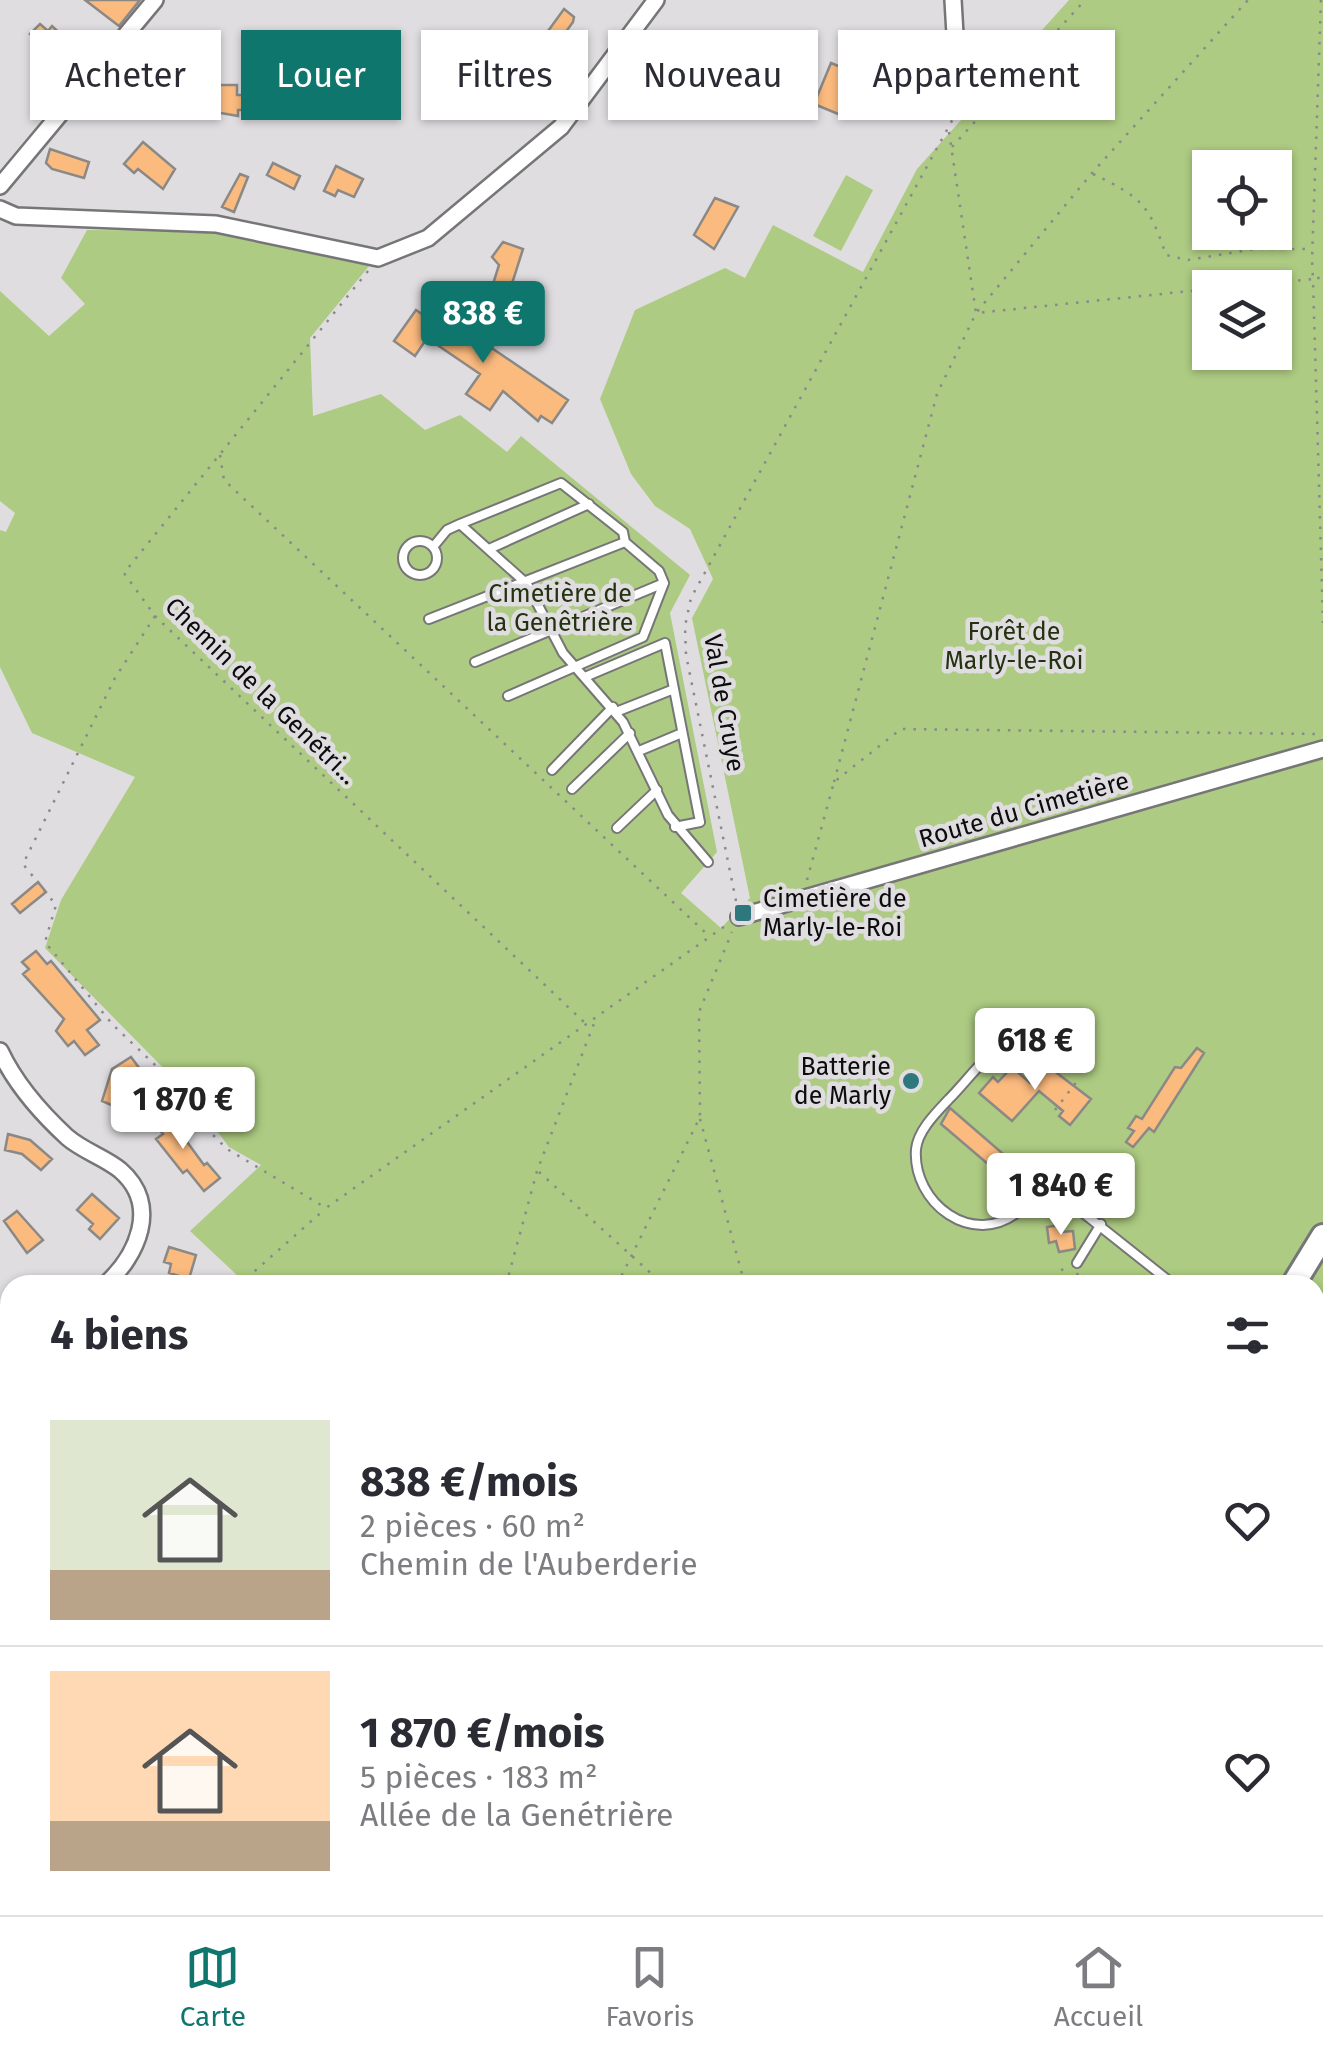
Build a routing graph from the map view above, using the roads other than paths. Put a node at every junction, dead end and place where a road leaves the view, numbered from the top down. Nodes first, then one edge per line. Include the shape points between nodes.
1 (156, 0) edge
2 (656, 0) edge
3 (952, 0) edge
4 (954, 30) edge
5 (0, 186) edge
6 (0, 209) edge
7 (589, 504) junction
8 (460, 524) junction
9 (625, 542) junction
10 (433, 548) junction
11 (489, 549) junction
12 (664, 583) junction
13 (527, 584) junction
14 (429, 619) dead end
15 (550, 630) junction
16 (475, 662) dead end
17 (574, 666) junction
18 (585, 677) junction
19 (674, 689) junction
20 (508, 696) dead end
21 (615, 709) junction
22 (630, 733) junction
23 (682, 733) junction
24 (1323, 749) edge
25 (639, 751) junction
26 (552, 770) dead end
27 (572, 789) dead end
28 (656, 790) junction
29 (676, 826) junction
30 (616, 828) dead end
31 (708, 862) dead end
32 (739, 917) road end
33 (0, 1051) edge
34 (1079, 1067) road end
35 (1101, 1224) junction
36 (1323, 1236) edge
37 (1076, 1263) road end
38 (113, 1275) edge
39 (1162, 1275) edge
40 (1299, 1275) edge

1 - 5 street
2 - 6 street via 561,127 428,238 378,258 216,224 16,216
3 - 4 street
7 - 8 lane via 554,483
7 - 9 lane via 624,532
7 - 11 lane
8 - 10 lane
8 - 11 lane
9 - 12 lane
9 - 13 lane
10 - 10 lane via 423,542 408,546 405,567 419,576 430,572
11 - 13 lane
12 - 15 lane
12 - 17 lane via 643,637
13 - 14 lane
13 - 15 lane
15 - 16 lane
15 - 17 lane
17 - 18 lane
17 - 20 lane
18 - 19 lane via 664,643
18 - 21 lane
19 - 21 lane
19 - 23 lane
21 - 22 lane
21 - 26 lane
22 - 25 lane
22 - 27 lane
23 - 25 lane
23 - 29 lane via 700,822
24 - 32 street, Route du Cimetière
25 - 28 lane
28 - 29 lane
28 - 30 lane
29 - 31 lane
33 - 38 street via 32,1101 69,1139 120,1170 138,1196 139,1242
34 - 35 lane via 1046,1050 1012,1048 989,1057 933,1116 916,1145 918,1183 933,1206 962,1221 990,1224 1018,1212 1044,1181
35 - 37 lane
35 - 39 lane
36 - 40 main road

